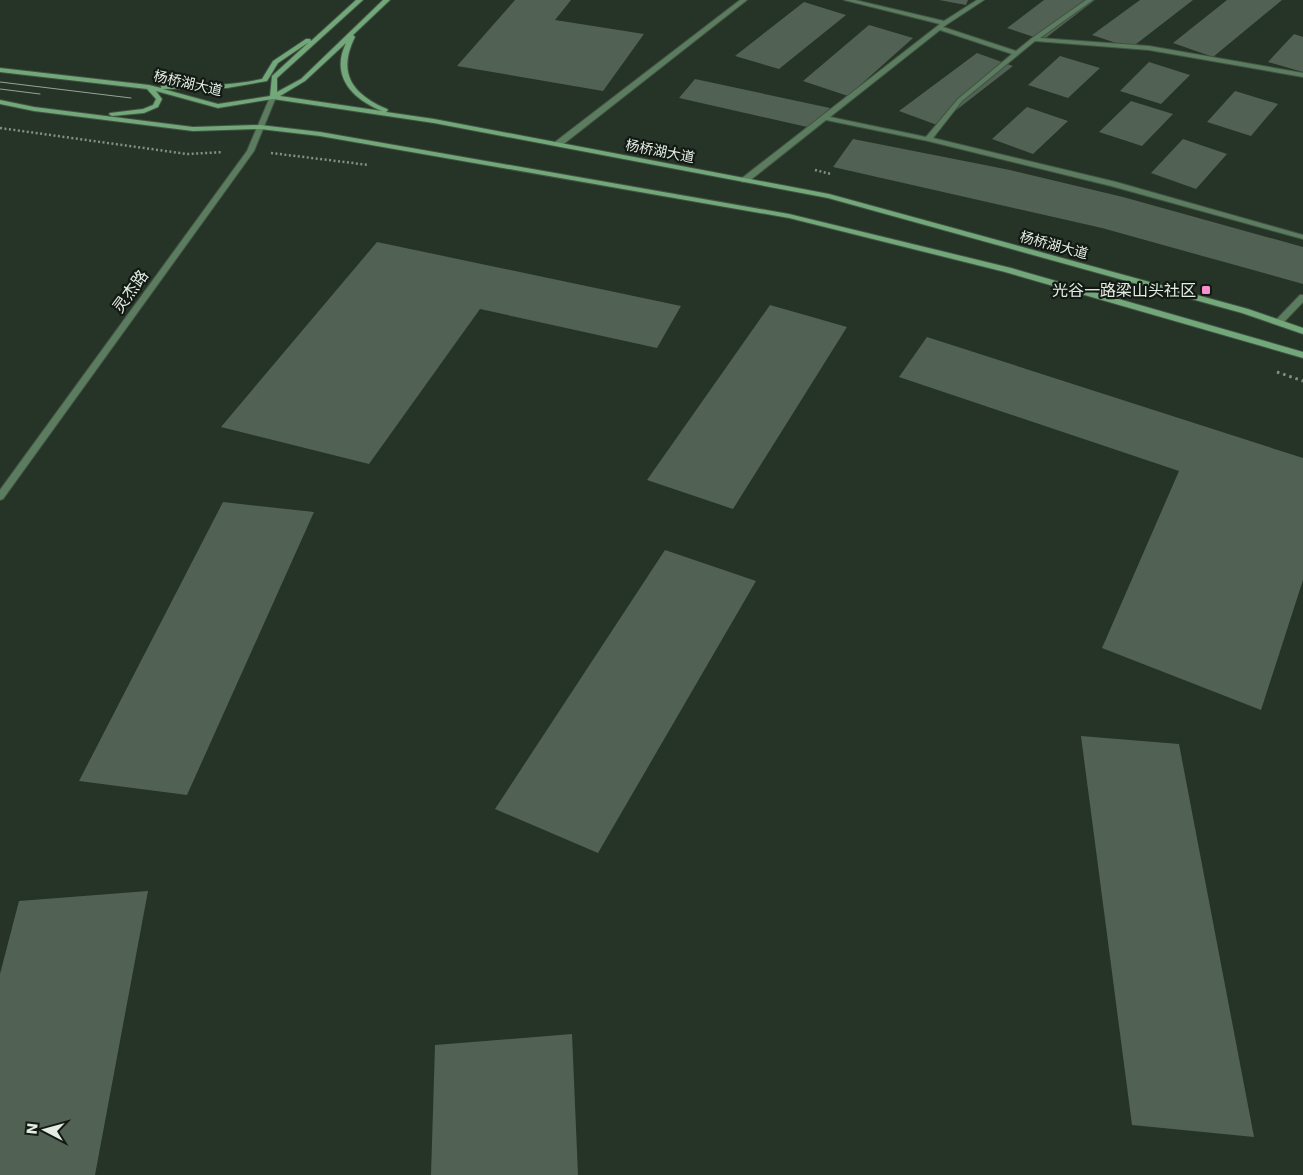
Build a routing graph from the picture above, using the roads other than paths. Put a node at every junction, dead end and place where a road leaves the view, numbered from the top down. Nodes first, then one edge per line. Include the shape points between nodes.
1 (360, 0) edge
2 (387, 0) edge
3 (744, 0) edge
4 (847, 0) edge
5 (981, 0) edge
6 (1090, 0) edge
7 (334, 24) junction
8 (942, 26) junction
9 (354, 31) junction
10 (1034, 39) junction
11 (1017, 53) junction
12 (0, 70) edge
13 (1303, 75) edge
14 (148, 86) junction
15 (273, 97) junction
16 (0, 102) edge
17 (72, 114) junction
18 (410, 118) junction
19 (824, 118) junction
20 (260, 127) junction
21 (928, 139) junction
22 (558, 144) junction
23 (746, 180) junction
24 (1303, 237) edge
25 (1303, 296) edge
26 (1279, 322) junction
27 (1303, 331) edge
28 (1303, 355) edge
29 (0, 496) edge

1 - 7 main road
2 - 9 main road
3 - 22 street
4 - 8 street
5 - 8 street
6 - 10 street
7 - 14 main road via 274,62 265,80 247,85 200,88
7 - 15 main road via 274,77
8 - 11 street
8 - 19 street
9 - 15 main road via 303,80
9 - 18 main road via 342,63 346,78 354,90 373,106
10 - 11 street
10 - 13 street via 1149,48
11 - 21 street via 960,100
12 - 14 main road, 杨桥湖大道
14 - 15 main road, 杨桥湖大道 via 218,106
14 - 17 main road via 158,99 156,106 144,111
15 - 18 main road, 杨桥湖大道
15 - 20 street, 灵杰路
16 - 17 main road
17 - 20 main road via 193,129
18 - 22 main road, 杨桥湖大道
19 - 21 street
19 - 23 street
20 - 28 main road via 320,134 789,216 1008,270
20 - 29 street, 灵杰路 via 250,151
21 - 24 street via 1113,184
22 - 23 main road, 杨桥湖大道
23 - 26 main road, 杨桥湖大道 via 829,196
25 - 26 street
26 - 27 main road, 杨桥湖大道

